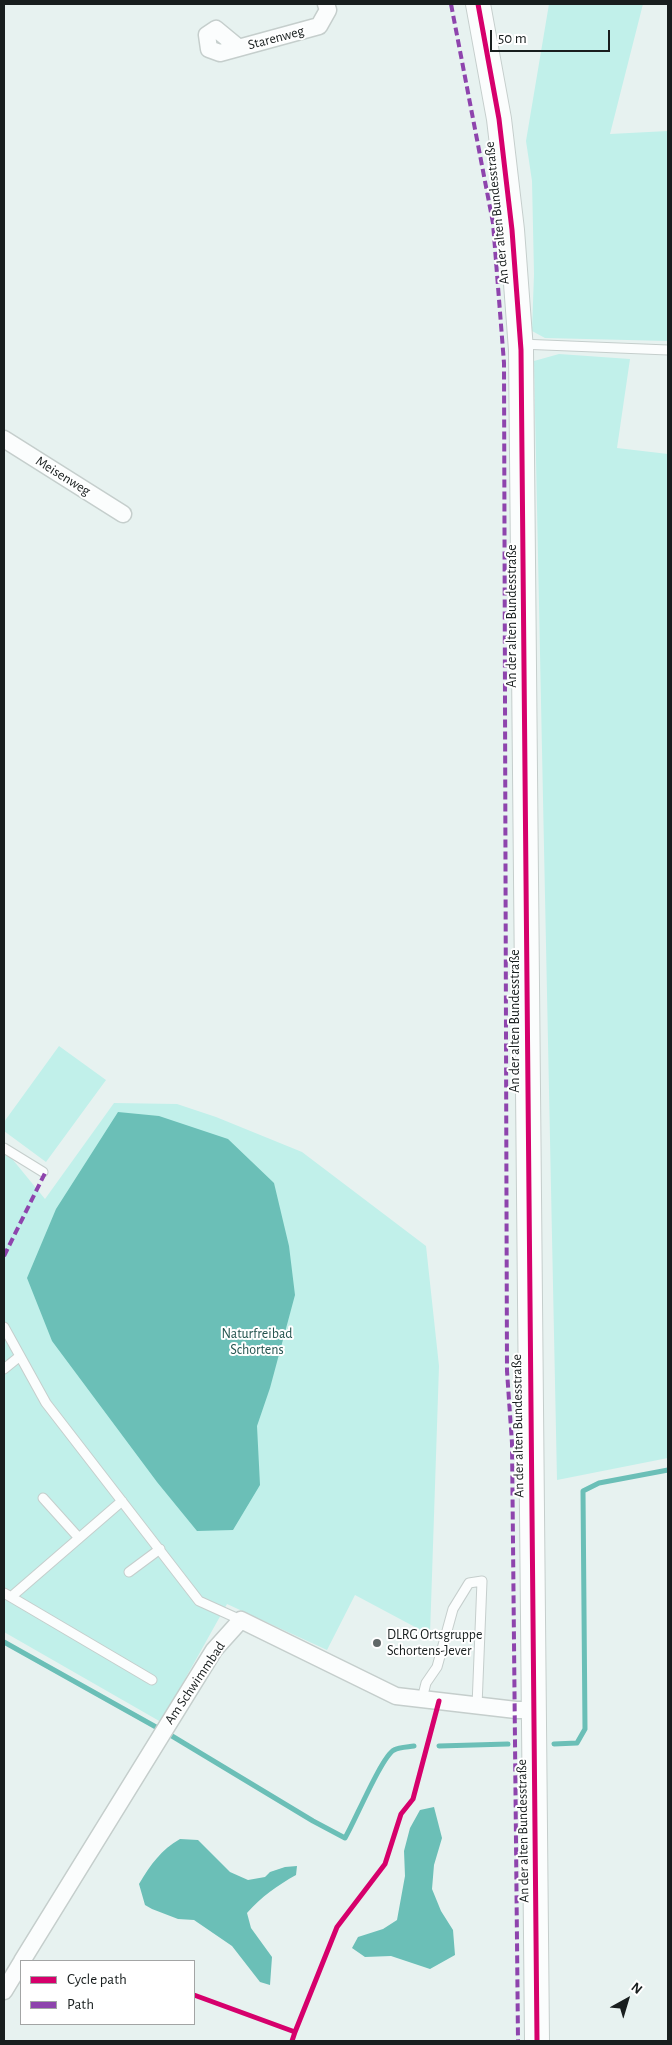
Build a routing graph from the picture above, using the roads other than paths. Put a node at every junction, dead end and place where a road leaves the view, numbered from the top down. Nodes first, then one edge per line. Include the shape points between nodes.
1 (326, 4) edge
2 (478, 4) edge
3 (239, 48) dead end
4 (520, 344) junction
5 (668, 350) edge
6 (4, 439) edge
7 (122, 514) dead end
8 (4, 1148) edge
9 (42, 1172) dead end
10 (4, 1327) edge
11 (20, 1356) junction
12 (4, 1369) edge
13 (44, 1498) dead end
14 (122, 1501) junction
15 (79, 1538) junction
16 (160, 1549) junction
17 (129, 1572) dead end
18 (7, 1595) edge
19 (241, 1620) junction
20 (152, 1680) dead end
21 (422, 1699) junction
22 (477, 1706) junction
23 (532, 1710) junction
24 (23, 1960) edge
25 (20, 1965) edge
26 (4, 1991) edge
27 (537, 2041) edge

1 - 3 street, Starenweg via 328,10 318,26
2 - 4 street, An der alten Bundesstraße via 499,120 512,230
4 - 5 lane
4 - 23 street, An der alten Bundesstraße
6 - 7 street, Meisenweg
8 - 9 lane
10 - 11 lane
11 - 12 lane
11 - 14 lane via 46,1404
13 - 15 lane
14 - 15 lane
14 - 16 lane
15 - 18 lane
16 - 17 lane
16 - 19 lane via 199,1601
18 - 20 lane
19 - 21 street via 396,1696
19 - 24 street, Am Schwimmbad via 214,1650
21 - 22 street
21 - 22 lane via 426,1682 438,1667 453,1609 469,1583 482,1581
22 - 23 street
23 - 27 street, An der alten Bundesstraße
25 - 26 street, Am Schwimmbad

